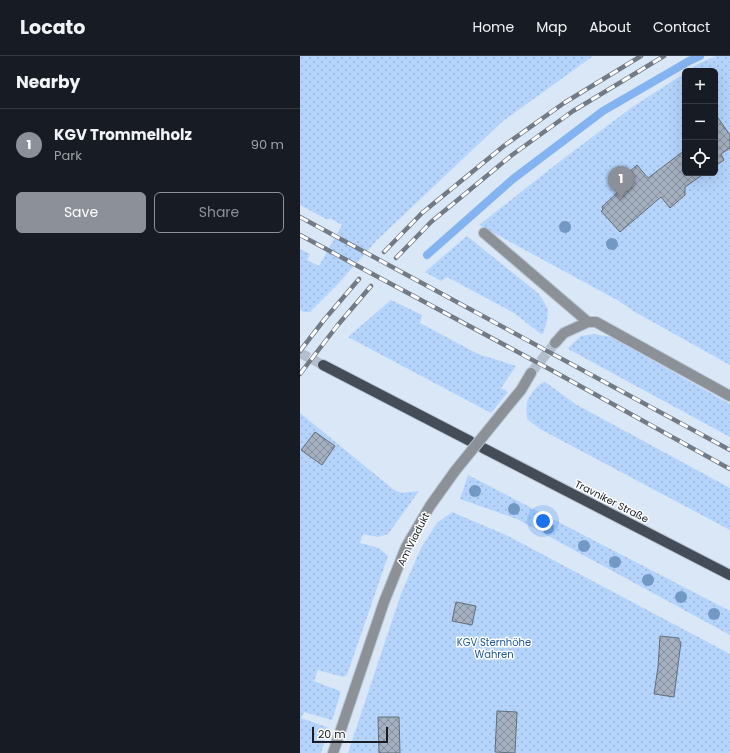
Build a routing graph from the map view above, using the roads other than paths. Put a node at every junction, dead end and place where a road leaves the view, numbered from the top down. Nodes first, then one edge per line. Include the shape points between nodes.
1 (484, 233) dead end
2 (588, 322) junction
3 (554, 343) tunnel mouth
4 (322, 365) tunnel mouth
5 (531, 373) tunnel mouth
6 (730, 396) edge
7 (470, 441) dead end
8 (483, 448) dead end
9 (730, 575) edge
10 (334, 753) edge

1 - 2 street
2 - 3 street via 564,333
2 - 6 street via 596,322
4 - 7 main road
5 - 10 street, Am Viadukt, bridge via 455,471 430,506 406,547 384,602
8 - 9 main road, Travniker Straße

